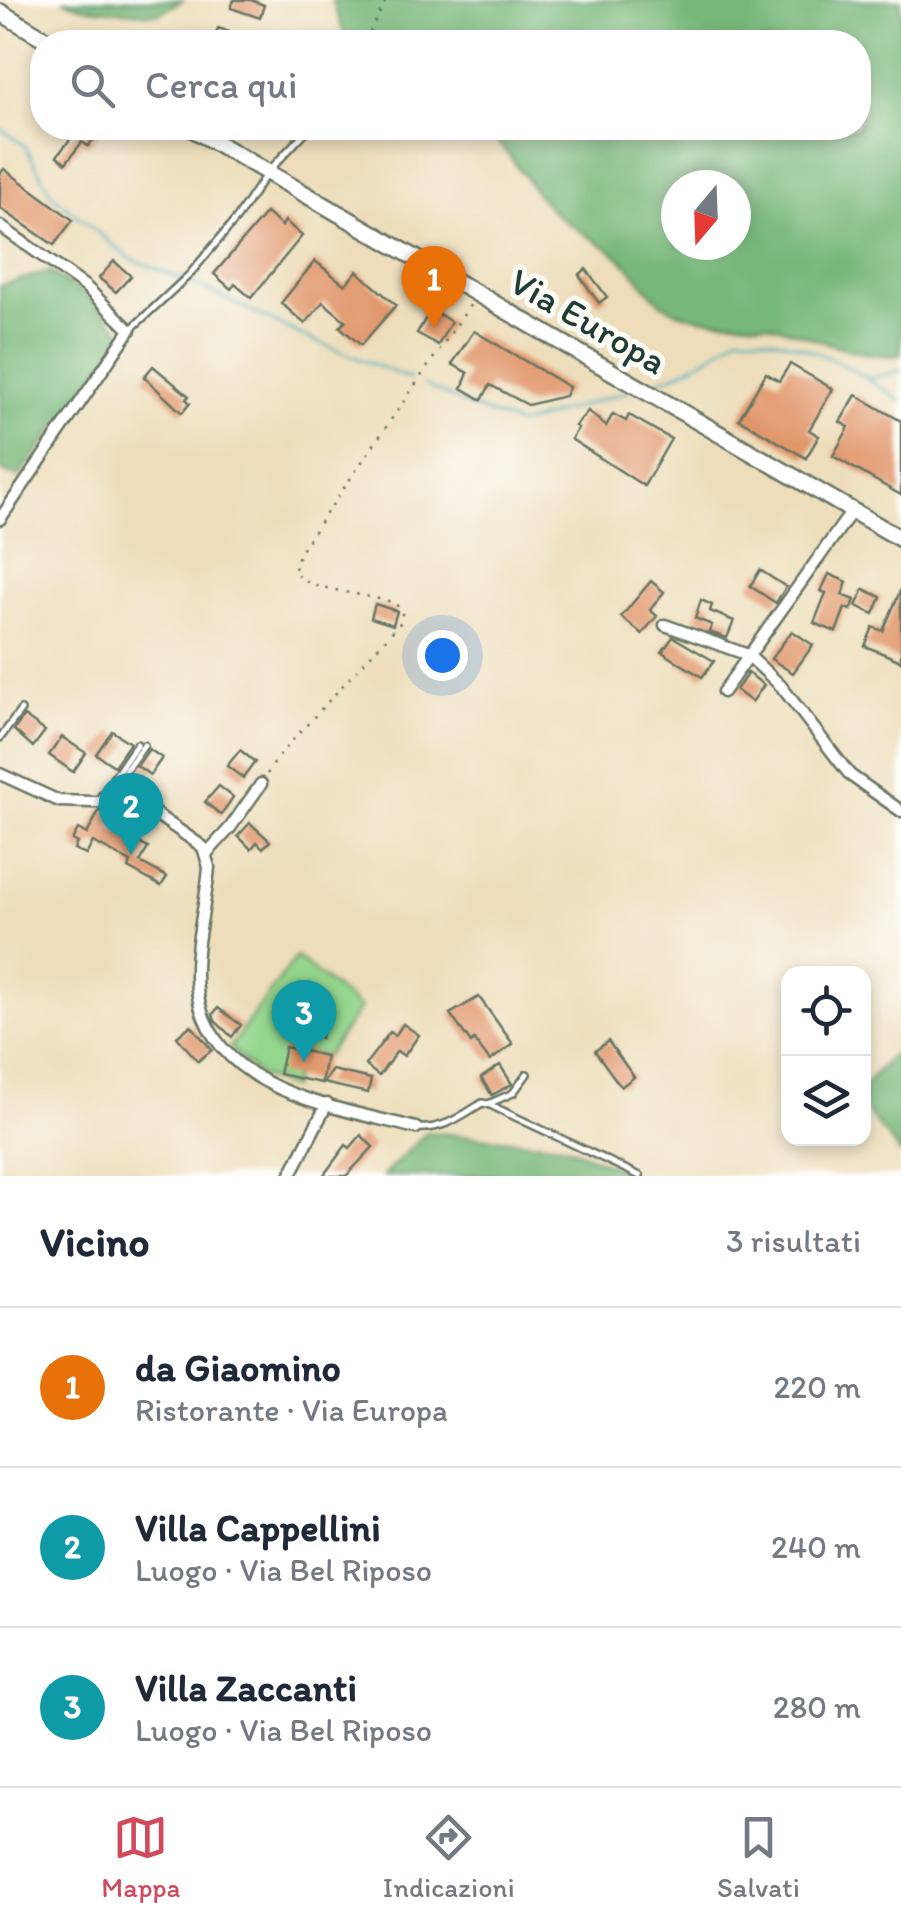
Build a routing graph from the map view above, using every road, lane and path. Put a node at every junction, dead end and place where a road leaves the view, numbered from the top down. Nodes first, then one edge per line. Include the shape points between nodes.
1 (386, 0) edge
2 (0, 12) edge
3 (30, 30) edge
4 (371, 30) edge
5 (211, 140) edge
6 (298, 140) edge
7 (266, 173) junction
8 (0, 226) edge
9 (478, 294) junction
10 (130, 330) junction
11 (852, 511) junction
12 (0, 519) edge
13 (901, 539) edge
14 (666, 626) dead end
15 (748, 655) junction
16 (723, 692) dead end
17 (21, 710) dead end
18 (0, 738) edge
19 (140, 744) dead end
20 (0, 774) edge
21 (261, 784) joint
22 (100, 803) junction
23 (901, 812) edge
24 (207, 853) junction
25 (527, 1074) dead end
26 (327, 1104) junction
27 (488, 1104) junction
28 (416, 1128) joint
29 (290, 1176) edge
30 (640, 1176) edge

1 - 4 path
2 - 3 main road
5 - 7 main road, Via Europa
6 - 7 lane
7 - 9 main road, Via Europa
7 - 10 lane via 189,275
8 - 10 street via 86,287
9 - 11 main road, Via Europa
9 - 21 path via 299,553 294,573 312,584 393,602 402,621 281,753
10 - 12 street
11 - 13 main road, Via Europa
11 - 15 street
14 - 15 street
15 - 16 street
15 - 23 street via 781,686 850,775
17 - 18 lane
19 - 22 lane
20 - 22 street via 59,800
21 - 24 street
22 - 24 street via 147,808
24 - 26 street via 196,977 205,1022 261,1080
25 - 27 lane via 513,1093
26 - 28 street
26 - 29 street
27 - 28 lane via 432,1129
27 - 30 lane

